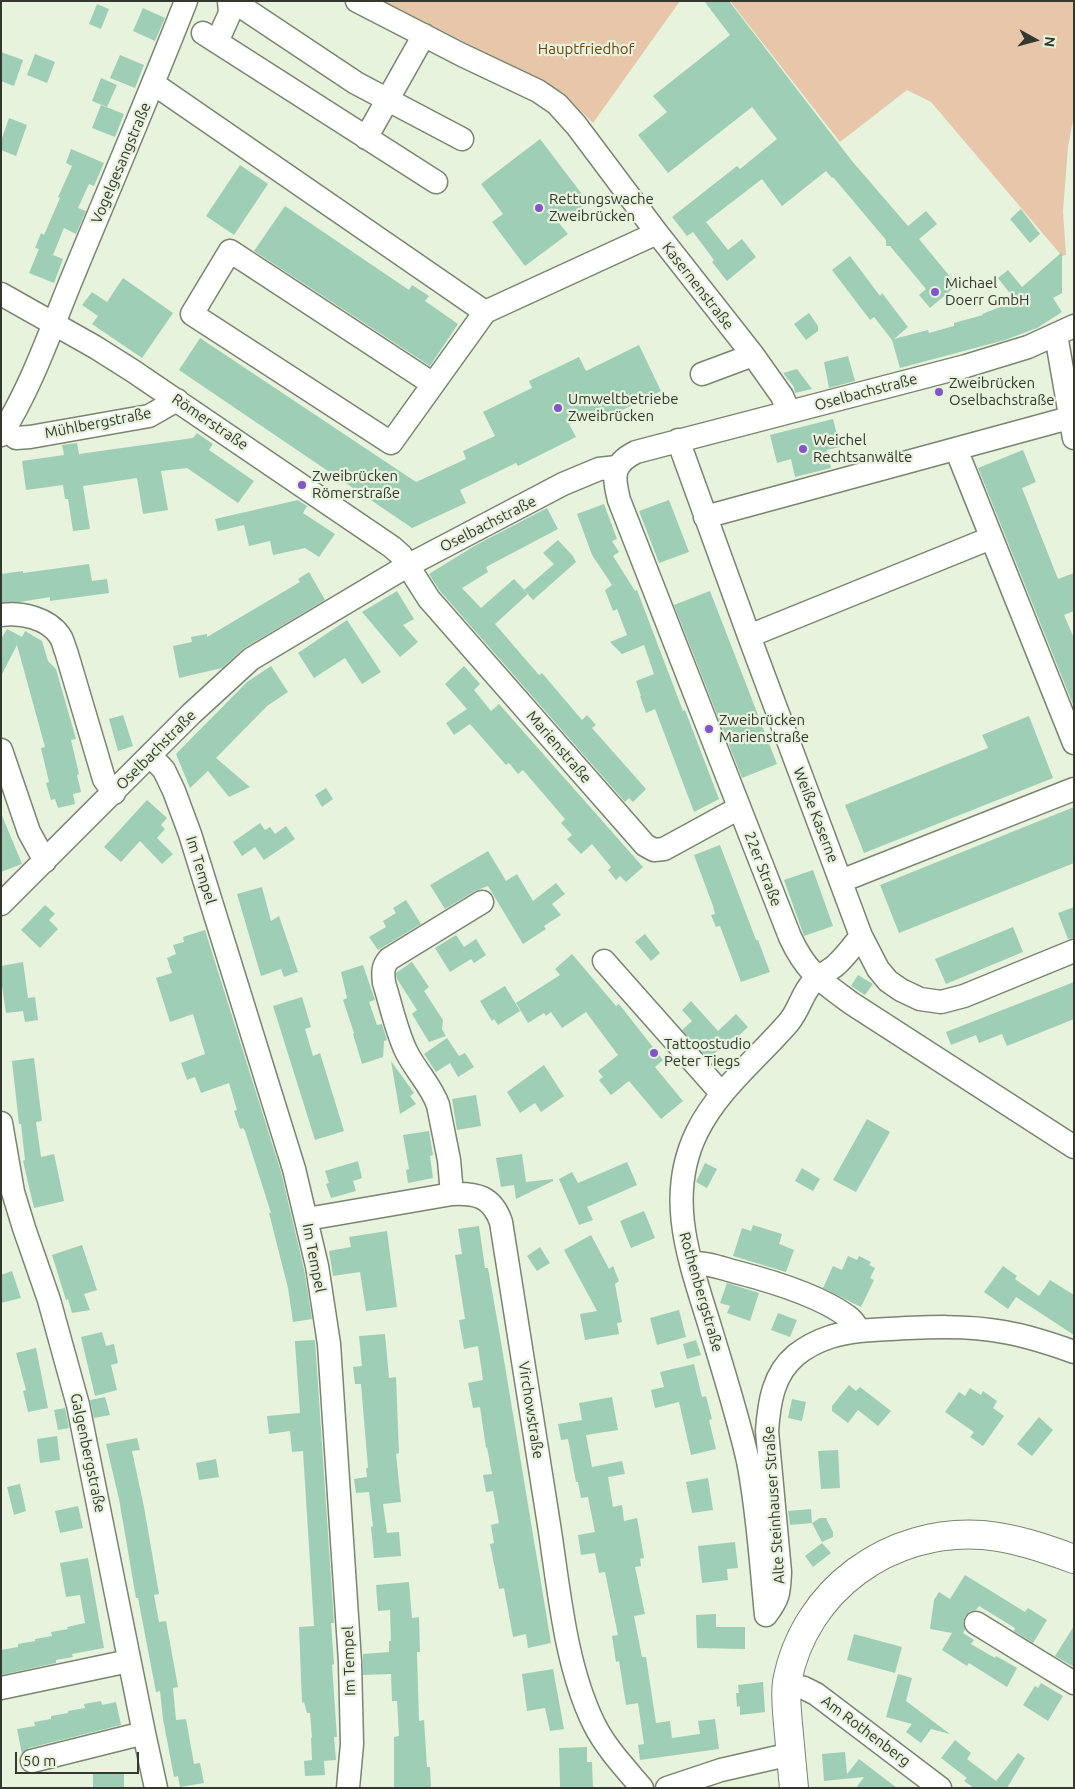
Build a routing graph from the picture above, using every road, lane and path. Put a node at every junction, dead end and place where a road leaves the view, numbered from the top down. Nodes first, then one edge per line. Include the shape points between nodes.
1 (186, 1) edge
2 (229, 1) edge
3 (233, 1) edge
4 (357, 1) edge
5 (424, 35) junction
6 (154, 84) junction
7 (387, 100) junction
8 (366, 138) junction
9 (462, 139) dead end
10 (436, 182) dead end
11 (657, 233) junction
12 (1, 294) edge
13 (485, 312) junction
14 (53, 323) junction
15 (1065, 331) edge
16 (753, 355) junction
17 (702, 374) dead end
18 (433, 384) junction
19 (177, 400) junction
20 (789, 412) junction
21 (1072, 428) edge
22 (9, 436) edge
23 (678, 440) junction
24 (956, 449) junction
25 (617, 467) junction
26 (705, 517) junction
27 (991, 538) junction
28 (407, 566) junction
29 (1, 615) edge
30 (749, 636) junction
31 (1074, 743) edge
32 (1, 750) edge
33 (150, 755) junction
34 (1074, 789) edge
35 (114, 792) junction
36 (740, 808) junction
37 (45, 861) junction
38 (841, 881) junction
39 (482, 902) dead end
40 (1, 904) edge
41 (861, 936) junction
42 (1074, 951) edge
43 (604, 960) dead end
44 (817, 978) junction
45 (722, 1094) junction
46 (1, 1124) edge
47 (1074, 1147) edge
48 (452, 1194) junction
49 (307, 1219) junction
50 (691, 1263) junction
51 (859, 1331) junction
52 (1074, 1352) edge
53 (1074, 1559) edge
54 (766, 1615) joint
55 (976, 1623) dead end
56 (129, 1661) junction
57 (1074, 1683) edge
58 (787, 1684) junction
59 (1, 1688) edge
60 (144, 1733) junction
61 (791, 1754) junction
62 (32, 1761) dead end
63 (676, 1786) edge
64 (156, 1788) edge
65 (348, 1788) edge
66 (642, 1788) edge
67 (794, 1788) edge
68 (940, 1788) edge

1 - 6 street, Vogelgesangstraße
2 - 8 street via 230,13 210,37
3 - 7 street
4 - 5 street, Kasernenstraße
5 - 7 street
5 - 11 street, Kasernenstraße via 538,91 557,104 576,124
6 - 13 street
6 - 14 street, Vogelgesangstraße
7 - 8 street
7 - 9 street
8 - 10 street
11 - 13 street
11 - 16 street, Kasernenstraße
12 - 14 street, Römerstraße
13 - 18 street
14 - 19 street, Römerstraße
14 - 22 street, Mühlbergstraße via 13,415
15 - 20 street, Oselbachstraße via 983,361
15 - 21 street
16 - 17 street
16 - 20 street, Kasernenstraße via 782,396
18 - 18 street via 390,443 192,314 230,251
19 - 22 street, Mühlbergstraße via 149,416 30,437
19 - 28 street, Römerstraße via 392,547
20 - 23 street, Oselbachstraße
21 - 24 street
23 - 25 street, Oselbachstraße via 636,452 623,459
23 - 26 street, Weiße Kaserne
24 - 26 street
24 - 27 street
25 - 28 street, Oselbachstraße via 599,469 563,484
25 - 36 street, 22er Straße via 615,477 619,500
26 - 30 street, Weiße Kaserne
27 - 30 street
27 - 31 street
28 - 33 street, Oselbachstraße via 251,659
28 - 36 street, Marienstraße via 429,599 645,845 654,850 664,849
29 - 35 street via 23,614 40,620 60,636 104,779
30 - 38 street, Weiße Kaserne
32 - 37 street via 29,832
33 - 35 street, Oselbachstraße
33 - 49 street, Im Tempel via 164,770 190,834
34 - 38 street, Weiße Kaserne
35 - 37 street, Oselbachstraße
36 - 44 street, 22er Straße via 793,945
37 - 40 street, Oselbachstraße
38 - 41 street, Weiße Kaserne
39 - 48 street via 389,959 383,973 405,1049 438,1105
41 - 42 street, Weiße Kaserne via 888,981 920,999 941,1002 964,996
41 - 44 street via 835,966
43 - 45 street
44 - 45 street, Rothenbergstraße via 790,1021
44 - 47 street, 22er Straße
45 - 50 street, Rothenbergstraße via 697,1132 684,1172 681,1214
46 - 56 street, Galgenbergstraße via 13,1192 54,1316 78,1405
48 - 49 street, Virchowstraße
48 - 66 street, Virchowstraße via 477,1195 498,1212 576,1675 595,1725
49 - 65 street, Im Tempel via 329,1344 350,1662 352,1744
50 - 51 street via 708,1264 809,1296 847,1316
50 - 54 street, Rothenbergstraße via 748,1461
51 - 52 street, Alte Steinhauser Straße via 931,1327 977,1329 1005,1332
51 - 54 street, Alte Steinhauser Straße via 815,1342 796,1355 772,1390 767,1431 780,1581 777,1601
53 - 58 main road via 1034,1544 981,1535 933,1538 888,1551 850,1576 816,1613 793,1656
55 - 57 street
56 - 59 street
56 - 60 street, Galgenbergstraße
58 - 61 main road
58 - 68 street, Am Rothenberg via 816,1694
60 - 62 street
60 - 64 street, Galgenbergstraße
61 - 63 street via 721,1770
61 - 67 main road

